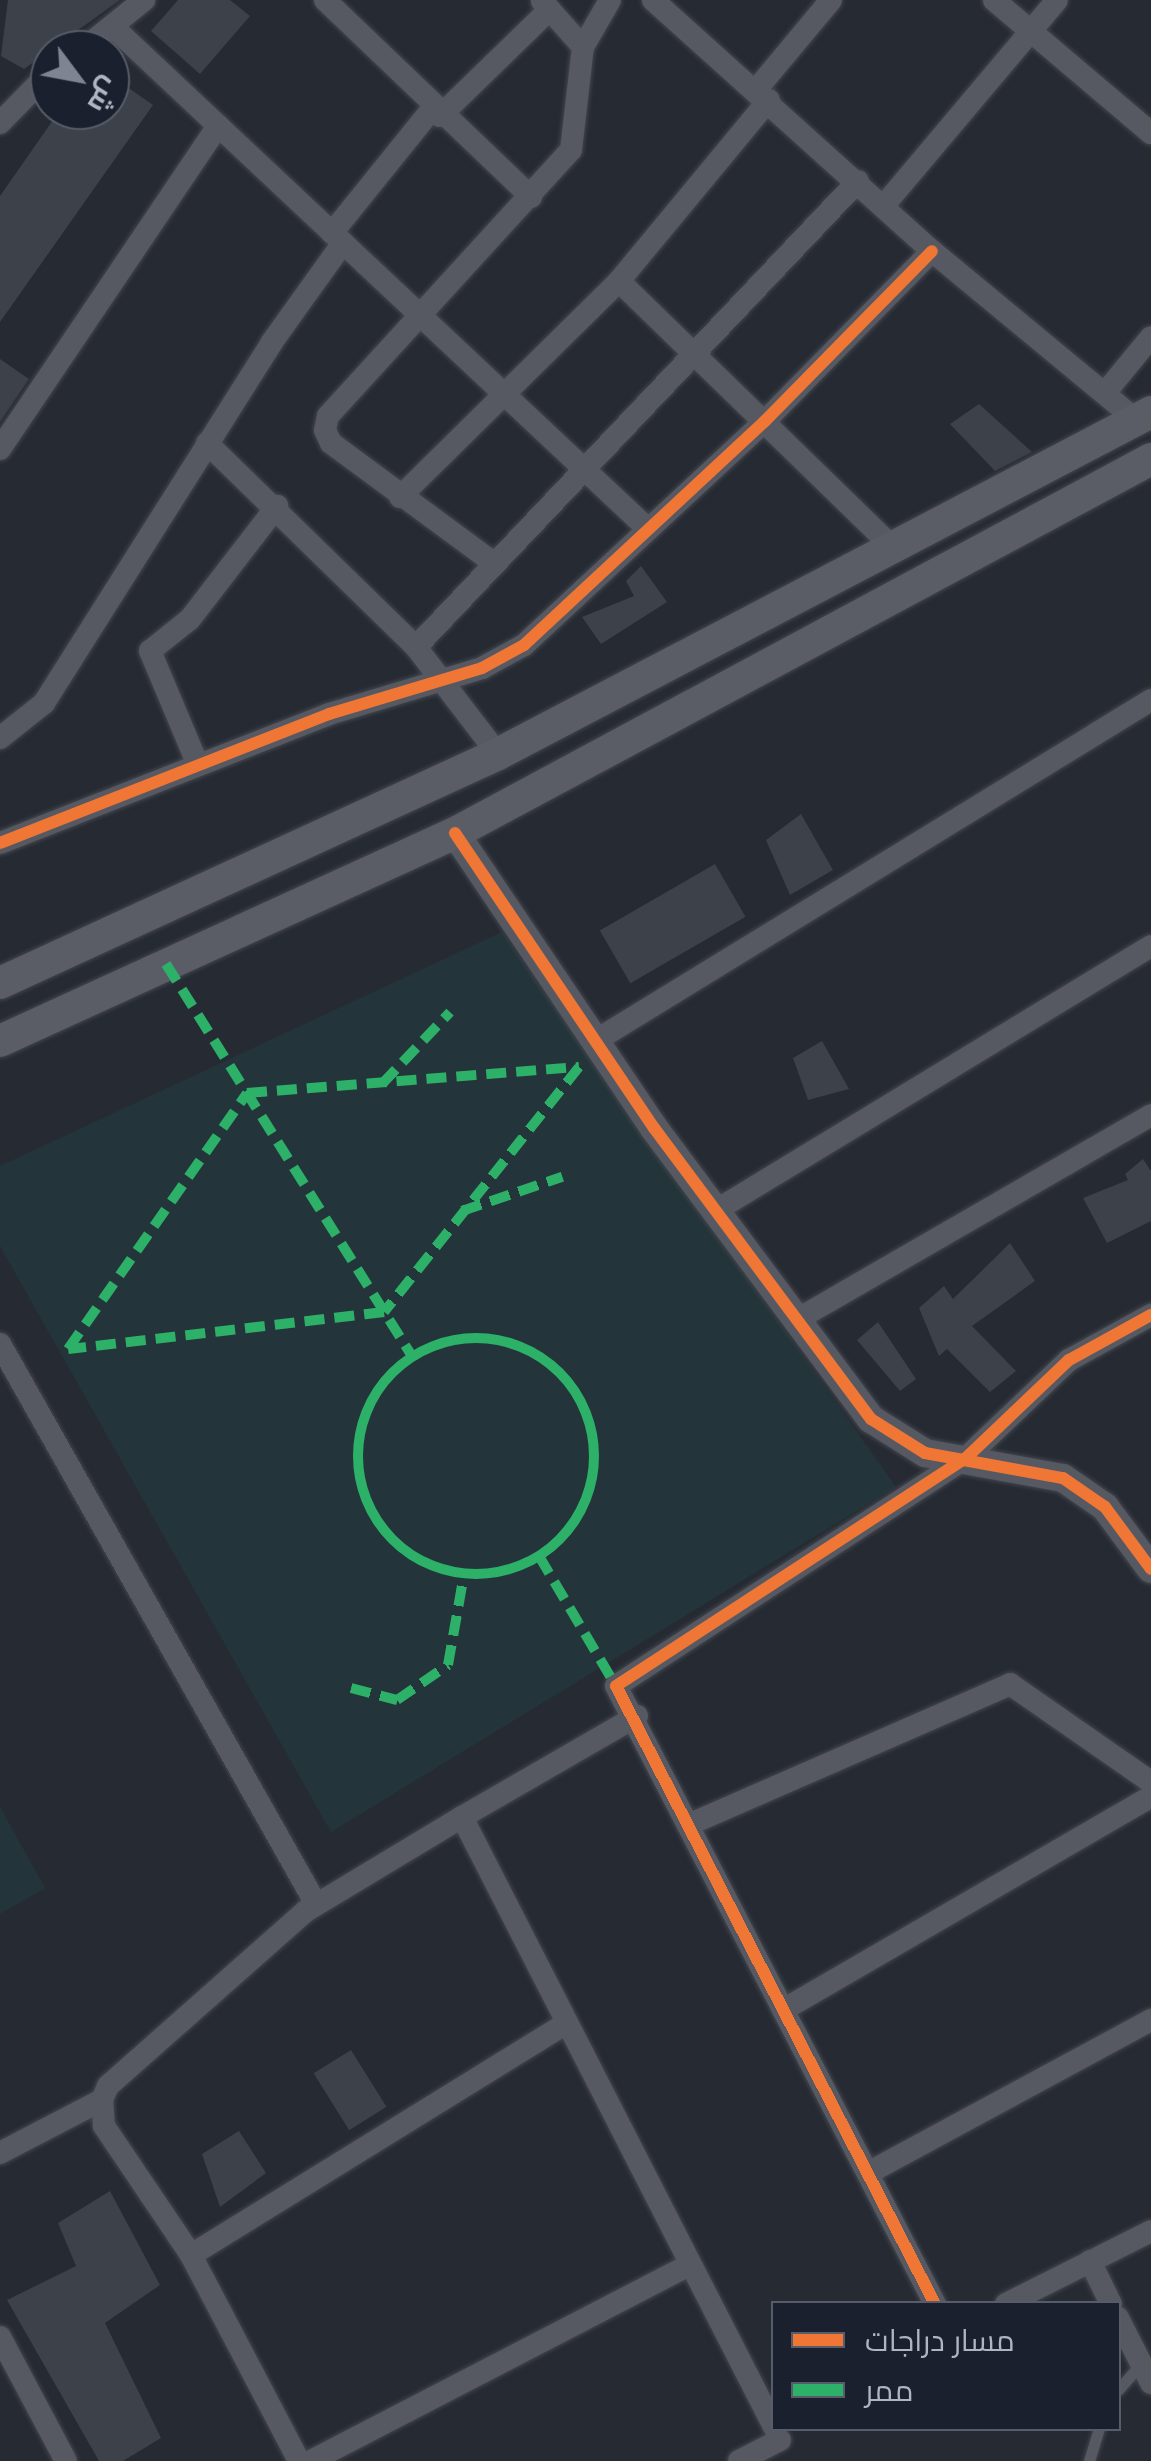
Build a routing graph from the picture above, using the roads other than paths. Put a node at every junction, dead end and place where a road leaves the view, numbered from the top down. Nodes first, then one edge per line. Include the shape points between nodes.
1 (144, 0) edge
2 (325, 0) edge
3 (610, 0) edge
4 (653, 0) edge
5 (832, 0) edge
6 (994, 0) edge
7 (1057, 0) edge
8 (546, 5) edge
9 (113, 27) junction
10 (109, 30) edge
11 (1031, 32) junction
12 (583, 48) junction
13 (30, 92) edge
14 (762, 95) junction
15 (436, 112) junction
16 (0, 123) edge
17 (218, 126) junction
18 (1151, 133) edge
19 (858, 181) junction
20 (531, 197) junction
21 (886, 203) junction
22 (338, 238) junction
23 (932, 251) junction
24 (619, 281) junction
25 (422, 317) junction
26 (1151, 337) edge
27 (694, 352) junction
28 (1105, 393) junction
29 (507, 397) junction
30 (1144, 416) edge
31 (765, 420) junction
32 (208, 443) junction
33 (0, 450) edge
34 (1151, 460) edge
35 (582, 467) junction
36 (400, 496) junction
37 (277, 506) junction
38 (648, 529) junction
39 (895, 549) junction
40 (491, 560) junction
41 (416, 647) junction
42 (434, 680) junction
43 (1151, 700) edge
44 (0, 738) edge
45 (498, 754) junction
46 (198, 765) junction
47 (454, 833) junction
48 (0, 843) edge
49 (1151, 946) edge
50 (63, 953) junction
51 (0, 983) edge
52 (79, 1003) junction
53 (0, 1042) edge
54 (596, 1042) junction
55 (1151, 1115) edge
56 (714, 1211) junction
57 (1151, 1314) edge
58 (798, 1319) junction
59 (0, 1344) edge
60 (966, 1458) junction
61 (1151, 1569) edge
62 (636, 1716) junction
63 (1151, 1782) edge
64 (1151, 1798) edge
65 (462, 1817) junction
66 (688, 1825) junction
67 (316, 1904) junction
68 (784, 2010) junction
69 (1151, 2020) edge
70 (566, 2023) junction
71 (102, 2100) junction
72 (0, 2153) edge
73 (868, 2173) junction
74 (1151, 2231) edge
75 (192, 2256) junction
76 (1090, 2261) junction
77 (689, 2265) junction
78 (933, 2301) edge
79 (1012, 2301) edge
80 (1110, 2301) edge
81 (1121, 2324) edge
82 (0, 2338) edge
83 (1146, 2373) edge
84 (1121, 2388) edge
85 (771, 2422) edge
86 (1099, 2431) edge
87 (777, 2433) edge
88 (66, 2461) edge
89 (299, 2461) edge
90 (311, 2461) edge
91 (740, 2461) edge
92 (1089, 2461) edge

1 - 9 street
2 - 15 street
3 - 12 street
4 - 14 street
5 - 14 street
6 - 11 street
7 - 11 street
8 - 12 street
8 - 15 street
9 - 10 street
9 - 17 street
11 - 18 street
11 - 21 street
12 - 20 street via 576,137
13 - 16 street
14 - 19 street
14 - 24 street
15 - 20 street
15 - 22 street
17 - 22 street
17 - 33 street
19 - 21 street
19 - 27 street
20 - 25 street
21 - 23 street
22 - 25 street
22 - 32 street
23 - 28 street
23 - 31 street
24 - 27 street
24 - 29 street
25 - 29 street
25 - 36 street via 328,416 325,430 330,443
26 - 28 street
27 - 31 street
27 - 35 street
28 - 30 street
29 - 35 street
29 - 36 street
30 - 39 main road
31 - 38 street
31 - 39 street
32 - 37 street
32 - 44 street via 44,703
34 - 47 main road
35 - 38 street
35 - 40 street
36 - 40 street
37 - 41 street
37 - 46 street via 190,619 150,652
38 - 42 street via 524,645 482,668
39 - 45 main road
40 - 41 street
41 - 42 street
42 - 45 street
42 - 46 street
43 - 54 street
45 - 50 main road
46 - 48 street
47 - 52 main road
47 - 54 street
49 - 56 street
50 - 51 main road
50 - 52 main road
52 - 53 main road
54 - 56 street
55 - 58 street
56 - 58 street
57 - 60 street via 1069,1360
58 - 60 street via 887,1433 925,1453
59 - 67 street
60 - 61 street via 1038,1471 1085,1490
60 - 62 street via 616,1686
62 - 65 street
62 - 66 street
63 - 66 street via 1010,1684
64 - 68 street
65 - 67 street
65 - 70 street
66 - 68 street
67 - 71 street via 108,2086
68 - 73 street
69 - 73 street
70 - 75 street
70 - 77 street
71 - 72 street
71 - 75 street via 104,2126
73 - 78 street
74 - 76 street
75 - 89 street
76 - 79 street
76 - 80 street
77 - 85 street
77 - 90 street
81 - 83 street
82 - 88 street
83 - 84 lane
86 - 92 lane
87 - 91 street

